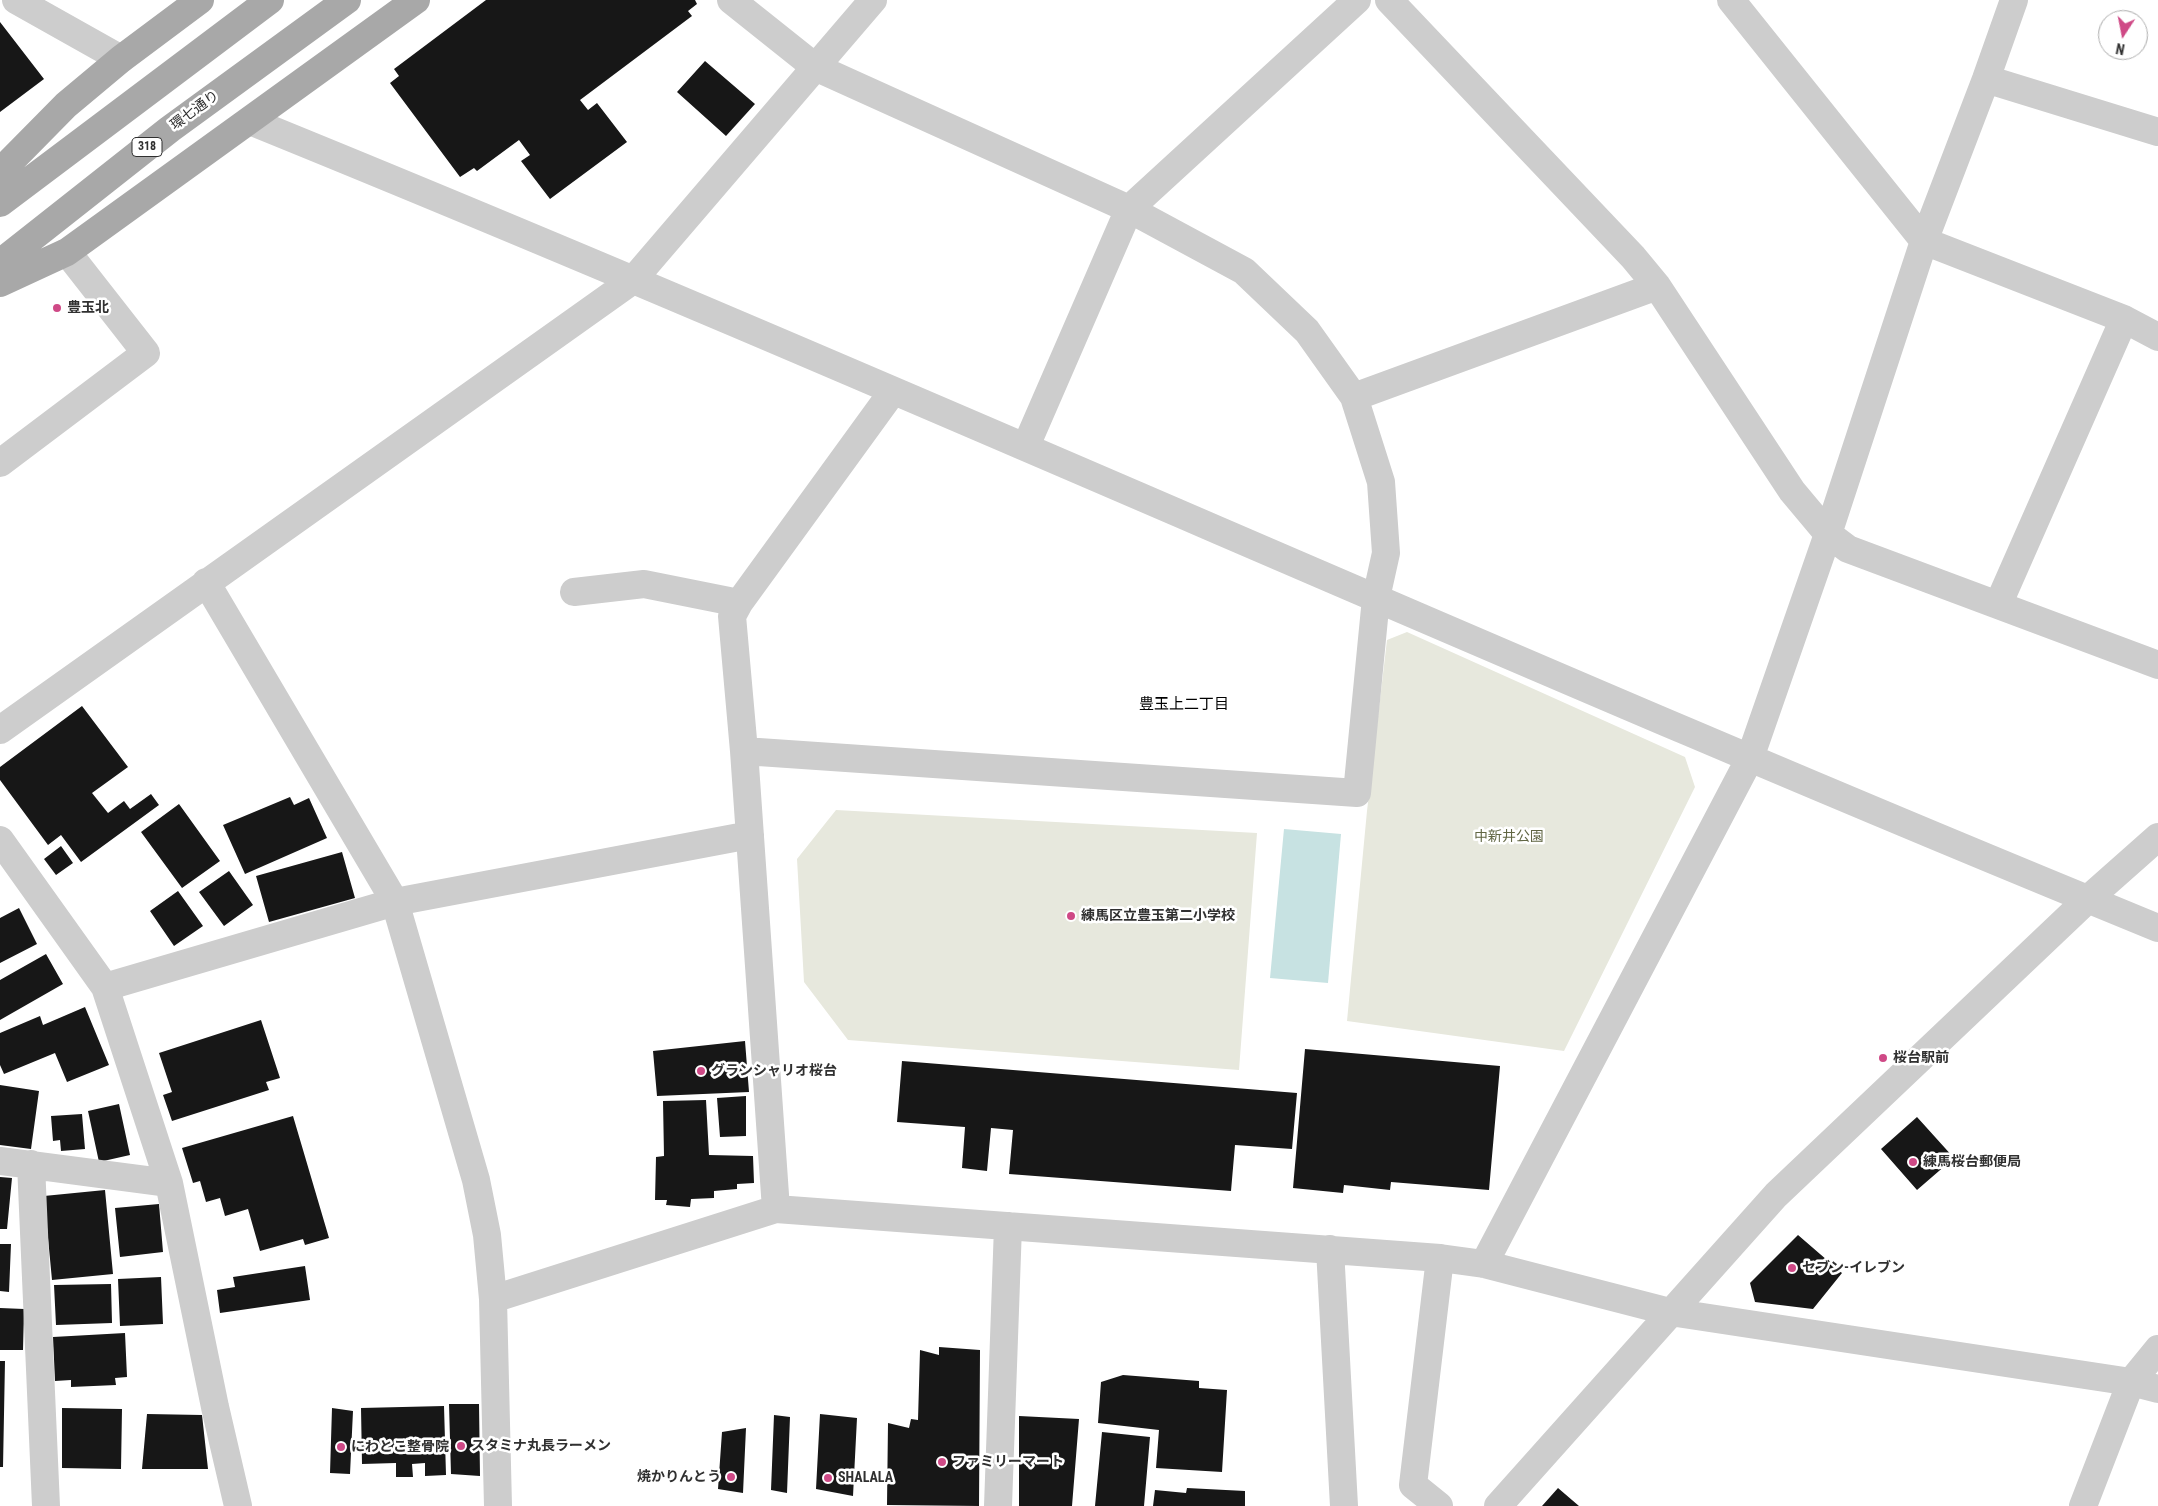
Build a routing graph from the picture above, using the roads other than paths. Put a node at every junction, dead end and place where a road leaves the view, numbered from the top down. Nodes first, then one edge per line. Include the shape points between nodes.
1 (16, 0) edge
2 (200, 0) edge
3 (346, 0) edge
4 (416, 0) edge
5 (731, 0) edge
6 (872, 0) edge
7 (1357, 0) edge
8 (1389, 0) edge
9 (1730, 0) edge
10 (2014, 0) edge
11 (264, 4) edge
12 (121, 59) junction
13 (815, 67) junction
14 (1986, 79) junction
15 (250, 121) junction
16 (2158, 132) edge
17 (0, 172) edge
18 (0, 203) edge
19 (1129, 209) junction
20 (1924, 241) junction
21 (67, 252) junction
22 (0, 263) edge
23 (633, 280) junction
24 (0, 282) edge
25 (1657, 286) junction
26 (2124, 319) junction
27 (2158, 337) edge
28 (893, 392) junction
29 (1354, 397) junction
30 (1026, 446) junction
31 (0, 463) edge
32 (1828, 534) junction
33 (206, 582) junction
34 (574, 592) dead end
35 (1376, 598) junction
36 (739, 604) junction
37 (1998, 605) junction
38 (2158, 665) edge
39 (0, 730) edge
40 (744, 751) junction
41 (1750, 758) junction
42 (750, 835) junction
43 (2158, 837) edge
44 (0, 840) edge
45 (2088, 899) junction
46 (395, 902) junction
47 (2158, 928) edge
48 (105, 987) junction
49 (0, 1161) edge
50 (31, 1164) junction
51 (169, 1183) junction
52 (776, 1209) junction
53 (1008, 1226) junction
54 (1330, 1249) junction
55 (1440, 1258) junction
56 (1484, 1264) junction
57 (493, 1299) junction
58 (1670, 1312) junction
59 (2158, 1349) edge
60 (2131, 1382) junction
61 (2158, 1389) edge
62 (46, 1506) edge
63 (238, 1506) edge
64 (498, 1506) edge
65 (998, 1506) edge
66 (1344, 1506) edge
67 (1439, 1506) edge
68 (1498, 1506) edge
69 (2082, 1506) edge

1 - 12 street
2 - 12 main road
3 - 22 main road, 環七通り / 318 via 170,129
4 - 15 main road
5 - 13 street
6 - 13 street
7 - 19 street
8 - 25 street
9 - 20 street
10 - 14 street
11 - 18 main road
12 - 17 main road via 66,106
13 - 19 street
13 - 23 street
14 - 16 street
14 - 20 street
15 - 21 main road
15 - 23 street
19 - 29 street via 1244,271 1307,331
19 - 30 street
20 - 26 street
20 - 32 street
21 - 24 main road
21 - 31 street via 146,353
23 - 28 street
23 - 33 street
25 - 29 street
25 - 32 street via 1792,491
26 - 27 street
26 - 37 street
28 - 30 street
28 - 36 street
29 - 35 street via 1381,482 1386,553
30 - 35 street
32 - 37 street via 1848,550
32 - 41 street
33 - 39 street
33 - 46 street
34 - 36 street via 644,584
35 - 40 street via 1357,793
35 - 41 street
36 - 40 street via 732,616
37 - 38 street
40 - 42 street
41 - 45 street
41 - 56 street
42 - 46 street
42 - 52 street
43 - 45 street
44 - 48 street
45 - 47 street
45 - 58 street via 1776,1194
46 - 48 street
46 - 57 street via 476,1180
48 - 51 street
49 - 50 street
50 - 51 street
50 - 62 street
51 - 63 street
52 - 53 street
52 - 57 street
53 - 54 street
53 - 65 street
54 - 55 street
54 - 66 street
55 - 56 street
55 - 67 street via 1412,1485
56 - 58 street
57 - 64 street
58 - 60 street
58 - 68 street
59 - 60 street
60 - 61 street
60 - 69 street

